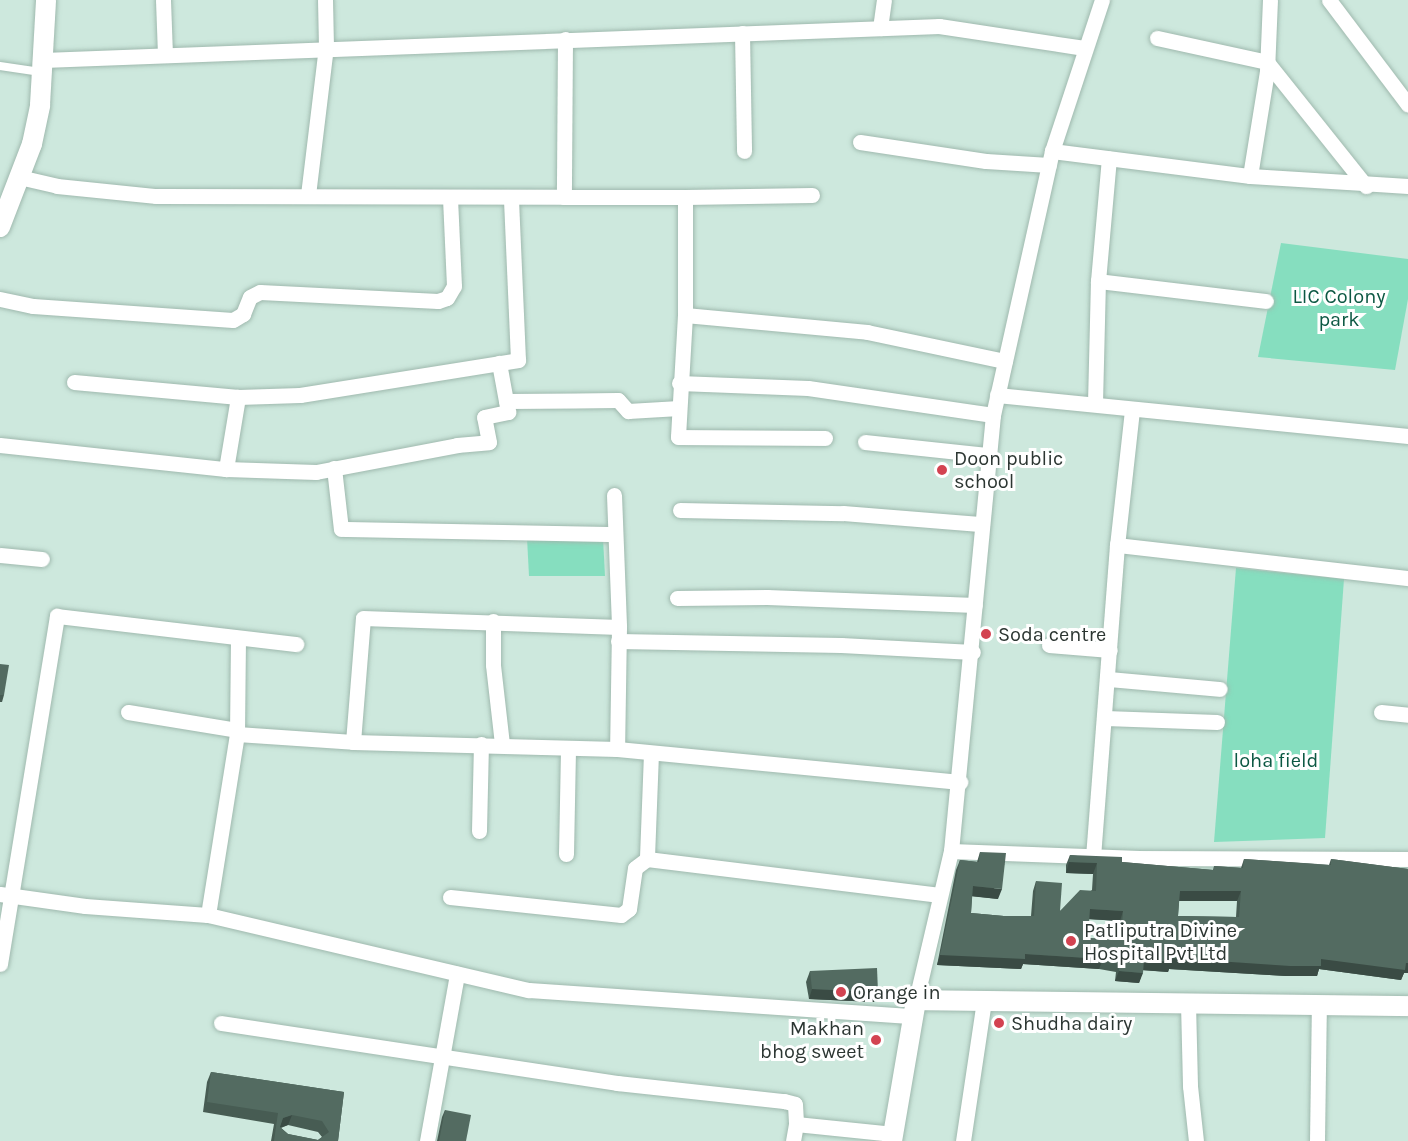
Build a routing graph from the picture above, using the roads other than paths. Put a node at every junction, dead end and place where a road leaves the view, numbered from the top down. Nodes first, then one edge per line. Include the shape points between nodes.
1 (46, 0) edge
2 (163, 0) edge
3 (326, 0) edge
4 (884, 0) edge
5 (1102, 0) edge
6 (1270, 0) edge
7 (1329, 0) edge
8 (880, 28) junction
9 (742, 33) junction
10 (1157, 38) dead end
11 (565, 39) junction
12 (326, 47) junction
13 (1084, 48) junction
14 (165, 54) junction
15 (1267, 62) junction
16 (0, 66) edge
17 (43, 66) junction
18 (1408, 105) edge
19 (860, 142) dead end
20 (744, 151) dead end
21 (1051, 158) junction
22 (1109, 158) junction
23 (1250, 176) junction
24 (19, 177) junction
25 (1366, 186) junction
26 (1408, 186) edge
27 (308, 195) junction
28 (812, 195) dead end
29 (564, 197) junction
30 (685, 197) junction
31 (511, 198) junction
32 (450, 199) junction
33 (0, 227) edge
34 (1098, 281) junction
35 (0, 299) edge
36 (1266, 301) dead end
37 (685, 315) junction
38 (1005, 361) junction
39 (499, 363) junction
40 (74, 382) dead end
41 (679, 383) junction
42 (997, 395) junction
43 (238, 397) junction
44 (506, 401) junction
45 (1095, 403) junction
46 (679, 408) junction
47 (1132, 410) junction
48 (993, 415) junction
49 (1408, 436) edge
50 (825, 438) dead end
51 (865, 442) dead end
52 (0, 445) edge
53 (986, 455) junction
54 (334, 468) junction
55 (226, 469) junction
56 (614, 495) dead end
57 (680, 510) dead end
58 (980, 524) junction
59 (613, 534) junction
60 (1117, 545) junction
61 (0, 555) edge
62 (42, 559) dead end
63 (1408, 578) edge
64 (677, 598) dead end
65 (975, 605) junction
66 (493, 621) junction
67 (618, 634) junction
68 (237, 639) junction
69 (296, 644) dead end
70 (1049, 645) dead end
71 (1110, 650) junction
72 (973, 652) junction
73 (1108, 679) junction
74 (1220, 689) dead end
75 (128, 712) dead end
76 (1381, 712) dead end
77 (1408, 716) edge
78 (1105, 718) junction
79 (1217, 722) dead end
80 (237, 732) junction
81 (353, 742) junction
82 (481, 744) junction
83 (502, 744) junction
84 (568, 748) junction
85 (617, 749) junction
86 (651, 753) junction
87 (960, 782) junction
88 (479, 831) dead end
89 (951, 851) junction
90 (566, 854) dead end
91 (1093, 857) junction
92 (647, 859) junction
93 (1408, 859) edge
94 (940, 895) junction
95 (6, 896) edge
96 (450, 897) dead end
97 (208, 915) junction
98 (0, 964) edge
99 (457, 974) junction
100 (984, 1000) junction
101 (1188, 1004) junction
102 (1319, 1006) junction
103 (1408, 1006) edge
104 (915, 1008) junction
105 (221, 1023) dead end
106 (442, 1058) junction
107 (796, 1124) junction
108 (893, 1138) edge
109 (427, 1141) edge
110 (793, 1141) edge
111 (963, 1141) edge
112 (1196, 1141) edge
113 (1317, 1141) edge

1 - 17 street
2 - 14 street
3 - 12 street
4 - 8 street
5 - 13 street
6 - 15 street
7 - 18 street
8 - 9 street
8 - 13 street via 939,27
9 - 11 street
9 - 20 street
10 - 15 street
11 - 12 street
11 - 29 street
12 - 14 street
12 - 27 street
13 - 21 street
14 - 17 street
15 - 23 street
15 - 25 street
16 - 17 lane
17 - 24 street via 32,144
19 - 21 street via 986,161
21 - 22 street
21 - 38 street
22 - 23 street
22 - 34 street
23 - 25 street
24 - 27 street via 57,186 156,196
24 - 33 street
25 - 26 street
27 - 32 street
28 - 30 street
29 - 30 street
29 - 31 street
30 - 37 street
31 - 32 street
31 - 39 street via 518,360
32 - 35 street via 454,286 447,298 438,301 260,292 250,297 243,314 233,320 55,308
34 - 36 street
34 - 45 street
37 - 38 street via 867,332
37 - 41 street
38 - 42 street
39 - 43 street via 350,389
39 - 44 street
40 - 43 street
41 - 46 street
41 - 48 street via 808,388
42 - 45 street
42 - 48 street
43 - 55 street
44 - 46 street via 618,400 628,411
44 - 54 street via 508,412 484,417 489,442
45 - 47 street
46 - 50 street via 678,437
47 - 49 street
47 - 60 street
48 - 53 street
51 - 53 street
52 - 55 street
53 - 58 street
54 - 55 street via 316,472
54 - 59 street via 341,529
56 - 59 street
57 - 58 street via 843,513
58 - 65 street
59 - 67 street
60 - 63 street
60 - 71 street
61 - 62 street
64 - 65 street via 767,597
65 - 72 street
66 - 67 street
66 - 81 street via 363,618
66 - 83 street via 493,665
67 - 72 street
67 - 85 street
68 - 69 street
68 - 80 street
68 - 95 street via 57,616
70 - 71 street
71 - 73 street
72 - 87 street
73 - 74 street
73 - 78 street
75 - 80 street
76 - 77 street
78 - 79 street
78 - 91 street
80 - 81 street
80 - 97 street
81 - 82 street
82 - 83 street
82 - 88 street
83 - 84 street
84 - 85 street
84 - 90 street
85 - 86 street
86 - 87 street
86 - 92 street
87 - 89 street
89 - 91 street
89 - 94 street
91 - 93 street
92 - 94 street
92 - 96 street via 635,868 629,909 621,915
94 - 104 street
95 - 97 street
95 - 98 street
97 - 99 street
99 - 104 street via 529,990
99 - 106 street
100 - 101 street
100 - 104 street
100 - 111 street
101 - 102 street
101 - 112 street
102 - 103 street
102 - 113 street
104 - 108 street
105 - 106 street
106 - 107 street via 784,1101 795,1104
106 - 109 street
107 - 108 street
107 - 110 street

